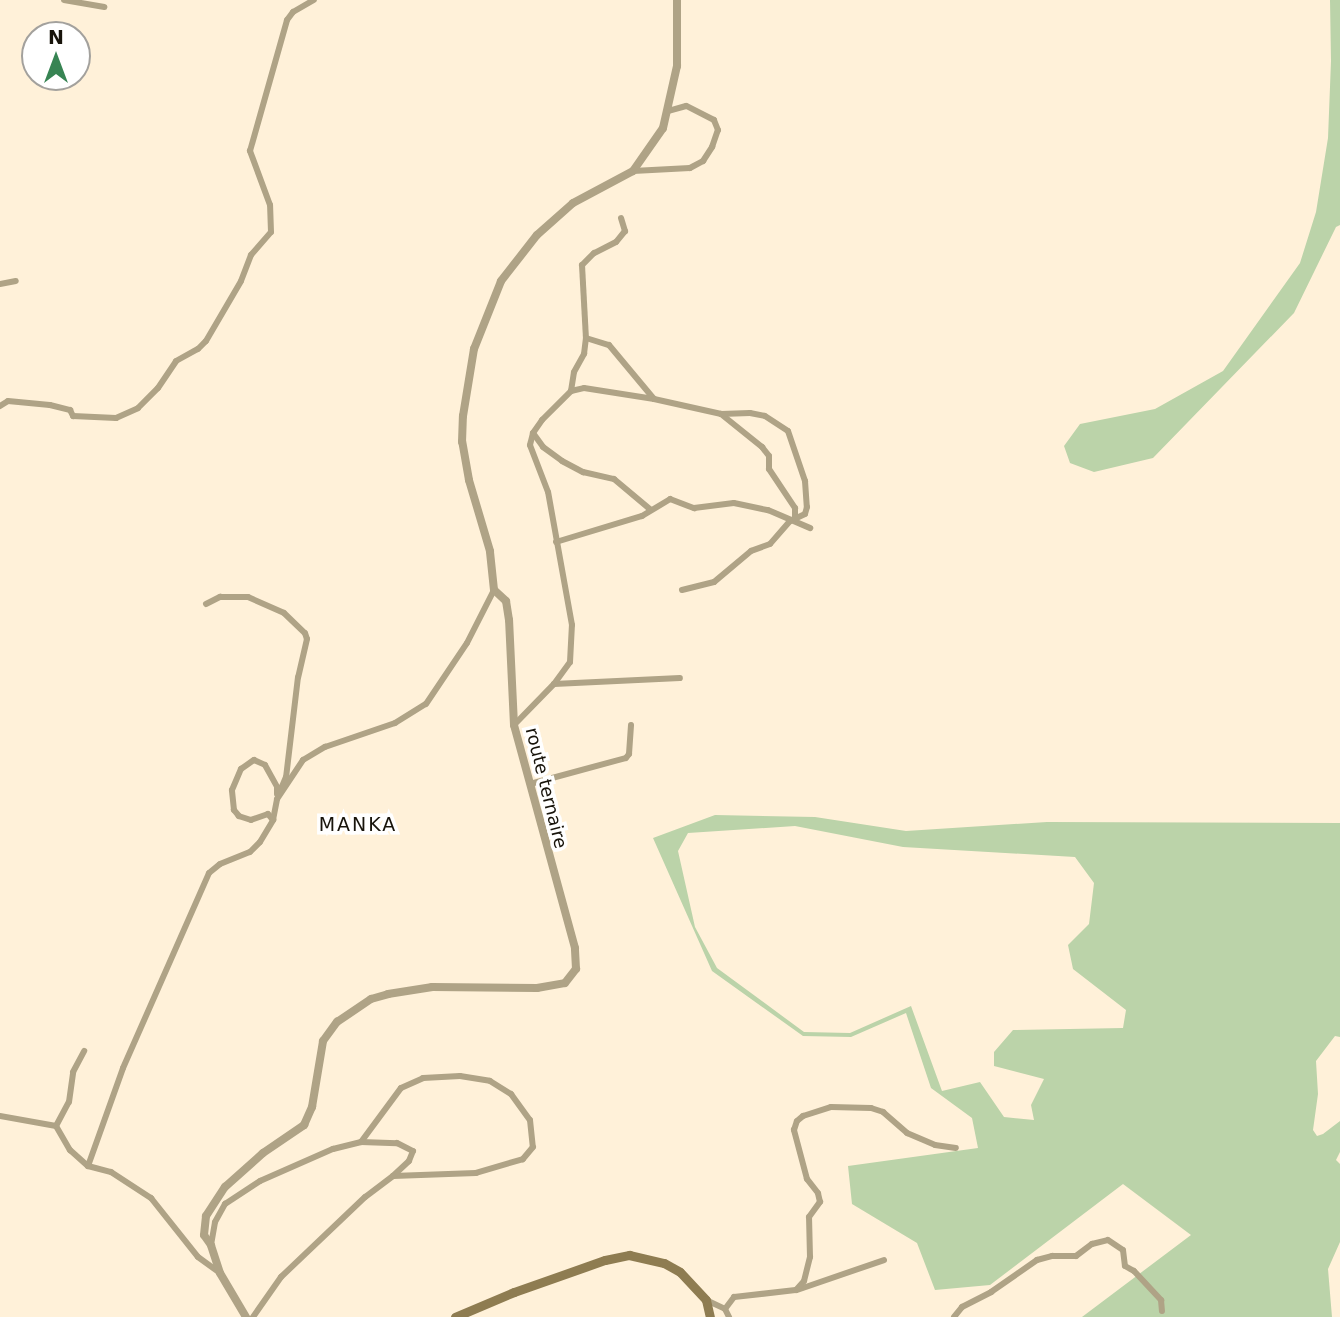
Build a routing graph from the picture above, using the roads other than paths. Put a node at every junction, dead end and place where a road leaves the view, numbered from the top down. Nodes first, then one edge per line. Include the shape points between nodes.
1 (64, 0) edge
2 (314, 0) edge
3 (677, 0) edge
4 (104, 7) dead end
5 (668, 111) junction
6 (633, 171) junction
7 (621, 218) dead end
8 (16, 281) dead end
9 (0, 284) edge
10 (586, 338) junction
11 (570, 391) junction
12 (654, 399) junction
13 (0, 406) edge
14 (721, 414) junction
15 (533, 433) junction
16 (651, 510) junction
17 (793, 519) junction
18 (810, 528) dead end
19 (556, 542) junction
20 (494, 590) junction
21 (682, 590) dead end
22 (206, 604) dead end
23 (680, 678) dead end
24 (554, 684) junction
25 (513, 725) junction
26 (631, 725) dead end
27 (530, 784) junction
28 (277, 799) junction
29 (273, 820) junction
30 (84, 1051) dead end
31 (0, 1116) edge
32 (56, 1126) junction
33 (361, 1142) junction
34 (956, 1148) dead end
35 (88, 1166) junction
36 (393, 1177) junction
37 (211, 1245) junction
38 (884, 1260) dead end
39 (220, 1273) junction
40 (796, 1290) junction
41 (706, 1300) junction
42 (725, 1309) junction
43 (1162, 1311) dead end
44 (246, 1317) edge
45 (253, 1317) edge
46 (455, 1317) edge
47 (710, 1317) edge
48 (729, 1317) edge
49 (954, 1317) edge

1 - 4 street
2 - 13 street via 287,20 250,152 270,205 271,232 251,255 206,341 176,361 138,408 116,418 73,416 60,406 8,401
3 - 5 street, route ternaire via 678,56
5 - 6 street, route ternaire via 654,144
5 - 6 street via 686,106 715,120 717,135 712,147 703,161 690,168
6 - 20 street, route ternaire via 573,203 537,234 501,281 474,349 462,443 490,551
7 - 10 street via 625,231 616,242 582,265
8 - 9 street
10 - 11 street
10 - 12 street via 609,345
11 - 12 street via 584,388
11 - 15 street
12 - 14 street
14 - 17 street via 769,456 769,469 795,508
14 - 17 street via 765,416 788,431 807,507 805,514
15 - 16 street via 562,461 583,472 614,479
15 - 19 street via 530,445 548,492
16 - 17 street via 670,499 694,508 734,503
16 - 19 street
17 - 18 street
17 - 21 street via 770,544 740,558 714,582
19 - 24 street via 572,625 570,662
20 - 25 street, route ternaire via 506,601 509,620
20 - 28 street via 467,643 426,704 395,723 314,752 303,760
22 - 28 street via 220,597 248,597 284,613 305,633 286,777
23 - 24 street
24 - 25 street
25 - 27 street, route ternaire
26 - 27 street via 626,758
27 - 37 street, route ternaire via 575,948 573,977 537,988 432,987 388,994 345,1014 323,1041 309,1118 225,1187 206,1216 204,1235
28 - 29 street
28 - 29 street via 277,787 265,765 250,760 234,781 234,810 244,820 268,814
29 - 35 street via 250,852 220,864 202,884 123,1068
30 - 32 street via 70,1080 69,1102
31 - 32 street
32 - 35 street via 70,1150
33 - 36 street via 410,1148 412,1157
33 - 36 street via 401,1088 423,1078 460,1076 490,1081 511,1094 530,1120 533,1147 523,1159 477,1173
33 - 37 street via 333,1149 238,1193 215,1222
34 - 40 street via 907,1133 883,1112 871,1108 831,1107 797,1121 794,1130 807,1179 820,1202 809,1217 808,1270
35 - 39 street via 125,1179 151,1198 198,1257
36 - 45 street via 365,1197 281,1277
37 - 39 street
38 - 40 street
39 - 44 street
40 - 42 street via 734,1297
41 - 42 street
41 - 46 main road via 680,1272 629,1255 514,1292
41 - 47 main road
42 - 48 street
43 - 49 street via 1161,1300 1125,1266 1123,1250 1108,1240 1076,1256 1037,1260 962,1307

